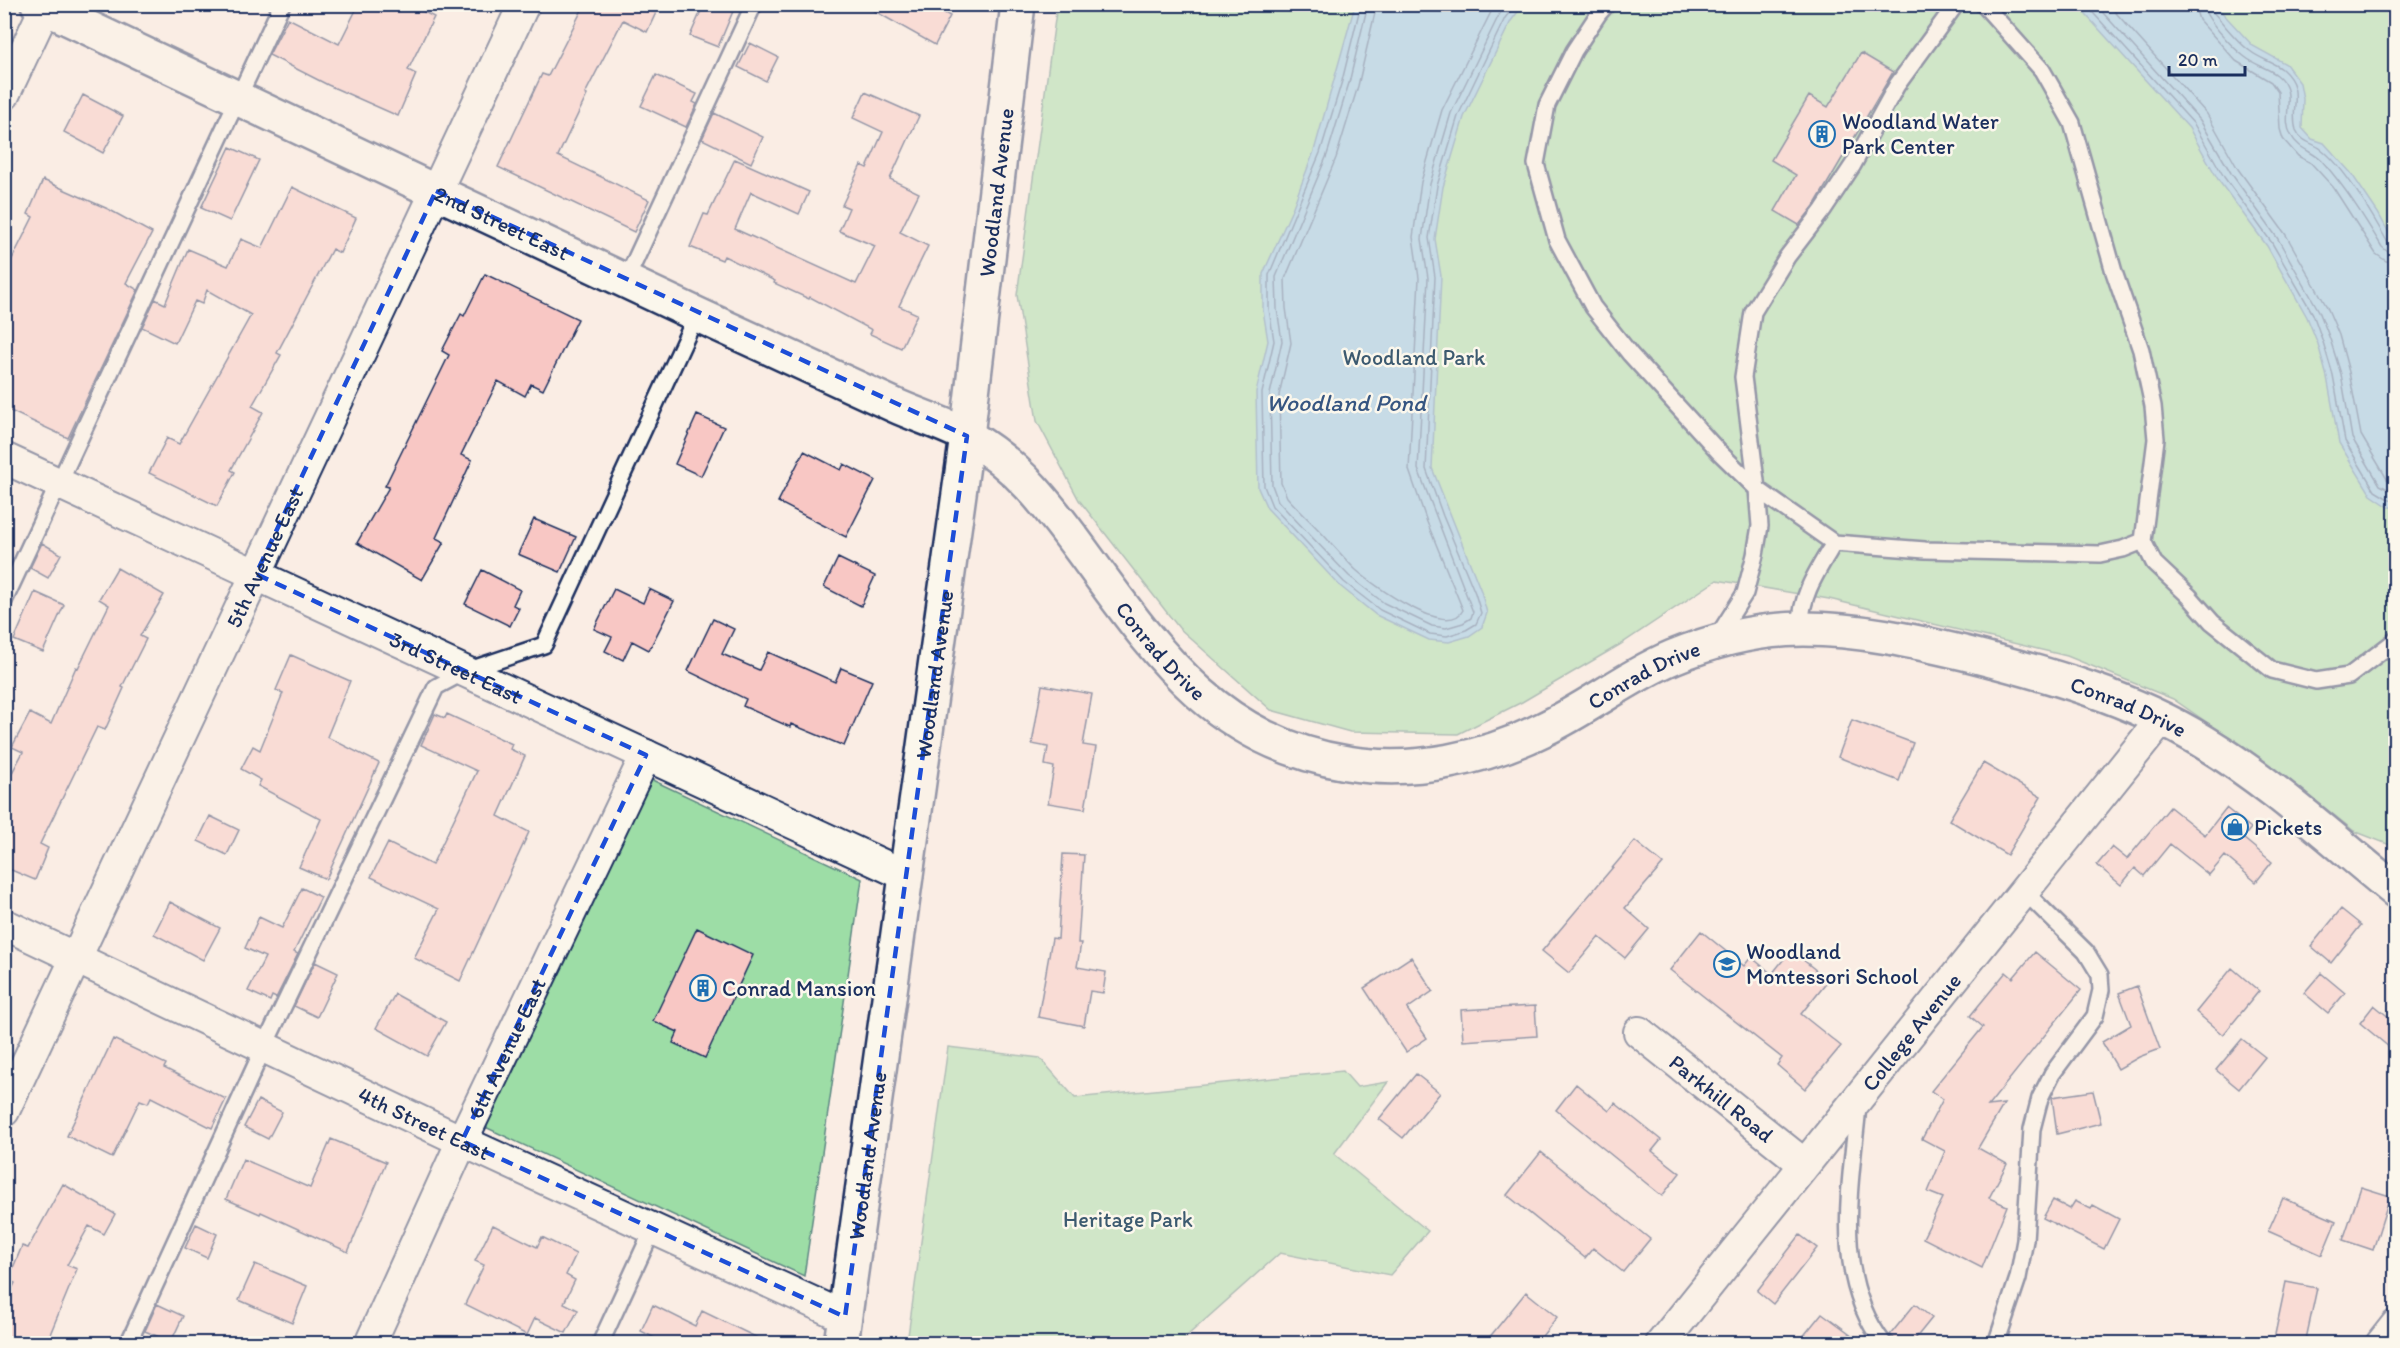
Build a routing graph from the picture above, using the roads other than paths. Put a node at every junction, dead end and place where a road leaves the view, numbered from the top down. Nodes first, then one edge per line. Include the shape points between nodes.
1 (282, 4) edge
2 (524, 4) edge
3 (754, 4) edge
4 (1018, 4) edge
5 (1606, 4) edge
6 (1956, 4) edge
7 (1983, 4) edge
8 (43, 6) edge
9 (4, 95) edge
10 (238, 98) junction
11 (436, 191) junction
12 (626, 280) junction
13 (697, 314) junction
14 (967, 436) junction
15 (4, 458) edge
16 (60, 483) junction
17 (1757, 489) junction
18 (2143, 541) junction
19 (1834, 543) junction
20 (256, 574) junction
21 (4, 601) edge
22 (1801, 629) junction
23 (2396, 640) edge
24 (1715, 642) junction
25 (466, 671) junction
26 (2162, 719) junction
27 (646, 754) junction
28 (907, 876) junction
29 (2024, 891) junction
30 (2396, 891) edge
31 (4, 924) edge
32 (76, 957) junction
33 (1639, 1032) dead end
34 (264, 1047) junction
35 (1859, 1097) junction
36 (4, 1111) edge
37 (462, 1141) junction
38 (1804, 1164) junction
39 (653, 1229) junction
40 (2396, 1325) edge
41 (843, 1330) edge
42 (1667, 1341) edge
43 (128, 1344) edge
44 (370, 1344) edge
45 (600, 1344) edge
46 (1884, 1344) edge
47 (1996, 1344) edge
48 (2381, 1344) edge

1 - 10 lane
2 - 11 street, 5th Avenue East
3 - 12 lane
4 - 14 street, Woodland Avenue
5 - 17 lane via 1574,51 1547,105 1536,164 1557,240 1593,308 1611,331
6 - 17 lane via 1897,85 1824,210 1787,257 1753,312 1743,377
7 - 18 lane via 2042,70 2072,123 2114,272 2141,350 2156,440
8 - 9 street
8 - 10 street, 2nd Street East
10 - 11 street, 2nd Street East
10 - 16 lane
11 - 12 street, 2nd Street East
11 - 20 street, 5th Avenue East
12 - 13 street, 2nd Street East
13 - 14 street, 2nd Street East
13 - 25 lane via 544,645
14 - 24 street, Conrad Drive via 1016,470 1043,498 1147,639 1189,685 1225,715 1299,752 1352,764 1415,767 1480,754 1541,731 1667,660
14 - 28 street, Woodland Avenue
15 - 16 street, 3rd Street East
16 - 20 street, 3rd Street East
16 - 21 lane
17 - 19 lane
17 - 24 lane via 1760,526 1745,593
18 - 19 lane via 2100,554 1924,550
18 - 23 lane via 2154,563 2212,622 2272,670 2316,681 2349,676
19 - 22 lane via 1808,592 1800,613
20 - 25 street, 3rd Street East
20 - 32 street, 5th Avenue East
22 - 24 street, Conrad Drive
22 - 26 street, Conrad Drive via 1861,633 2030,669 2096,690
25 - 27 street, 3rd Street East
25 - 34 lane via 436,687
26 - 29 street, College Avenue
26 - 30 street, Conrad Drive via 2203,741 2262,782
27 - 28 street, 3rd Street East
27 - 37 street, 6th Avenue East
28 - 41 street, Woodland Avenue
29 - 35 street, College Avenue
29 - 47 lane via 2086,952 2100,975 2101,990 2095,1016 2052,1074 2040,1098 2032,1129 2019,1278
31 - 32 street, 4th Street East
32 - 34 street, 4th Street East
32 - 36 street, 5th Avenue East
33 - 38 street, Parkhill Road
34 - 37 street, 4th Street East
34 - 43 lane
35 - 38 street, College Avenue
35 - 46 lane via 1849,1253 1858,1295
37 - 39 street, 4th Street East
37 - 44 street, 6th Avenue East
38 - 42 street, College Avenue
39 - 41 street, 4th Street East
39 - 45 lane
40 - 48 street

